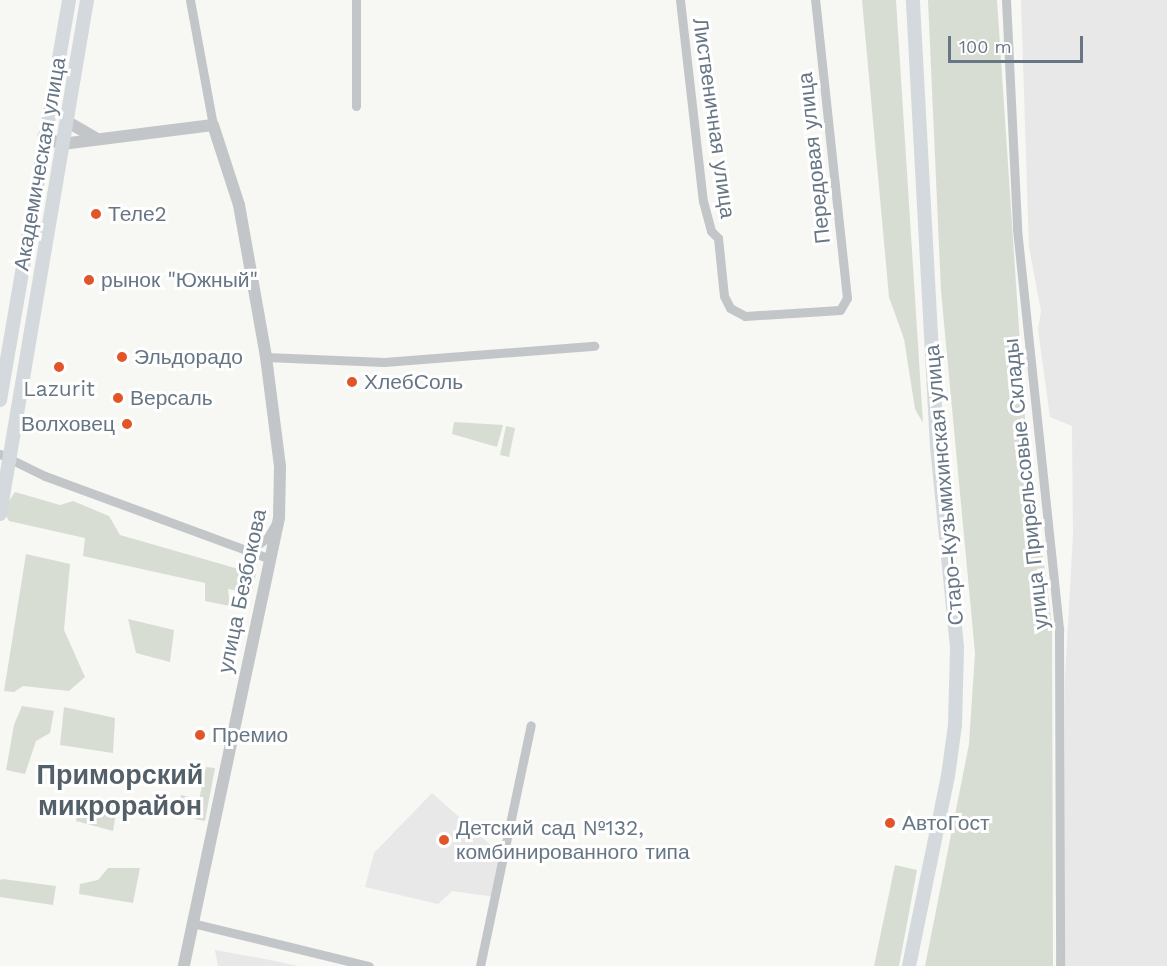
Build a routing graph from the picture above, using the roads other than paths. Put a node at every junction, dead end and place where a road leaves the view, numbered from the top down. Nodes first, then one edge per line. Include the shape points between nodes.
1 (69, 0) edge
2 (87, 0) edge
3 (190, 0) edge
4 (356, 0) edge
5 (680, 0) edge
6 (814, 0) edge
7 (914, 0) edge
8 (1006, 0) edge
9 (356, 106) dead end
10 (66, 121) junction
11 (213, 125) junction
12 (43, 137) junction
13 (95, 138) junction
14 (62, 144) junction
15 (37, 176) junction
16 (56, 183) junction
17 (840, 310) joint
18 (594, 346) dead end
19 (266, 357) junction
20 (0, 400) edge
21 (4, 457) edge
22 (0, 514) edge
23 (279, 518) junction
24 (249, 551) junction
25 (268, 558) junction
26 (531, 725) dead end
27 (192, 923) junction
28 (186, 963) edge
29 (369, 966) edge
30 (480, 966) edge
31 (909, 966) edge
32 (1060, 966) edge

1 - 12 main road, Академическая улица
2 - 10 main road
3 - 11 street, улица Безбокова
4 - 9 street
5 - 17 street, Лиственичная улица via 703,201 711,231 718,238 724,296 730,308 745,316
6 - 17 street, Передовая улица via 847,298
7 - 31 main road, Старо-Кузьмихинская улица via 937,446 957,665 948,776
8 - 32 street, улица Прирельсовые Склады via 1017,229 1059,632
10 - 13 street
10 - 14 main road
11 - 13 street
11 - 19 street, улица Безбокова via 239,205
12 - 14 street
12 - 15 main road, Академическая улица
13 - 14 street
14 - 16 main road
15 - 16 main road
15 - 20 main road, Академическая улица
16 - 21 main road
18 - 19 street via 384,362
19 - 23 street, улица Безбокова via 280,467
21 - 22 main road
21 - 24 street
23 - 24 street via 268,537
23 - 25 street, улица Безбокова
24 - 25 street
25 - 27 street, улица Безбокова
26 - 30 street
27 - 28 street, улица Безбокова
27 - 29 street

